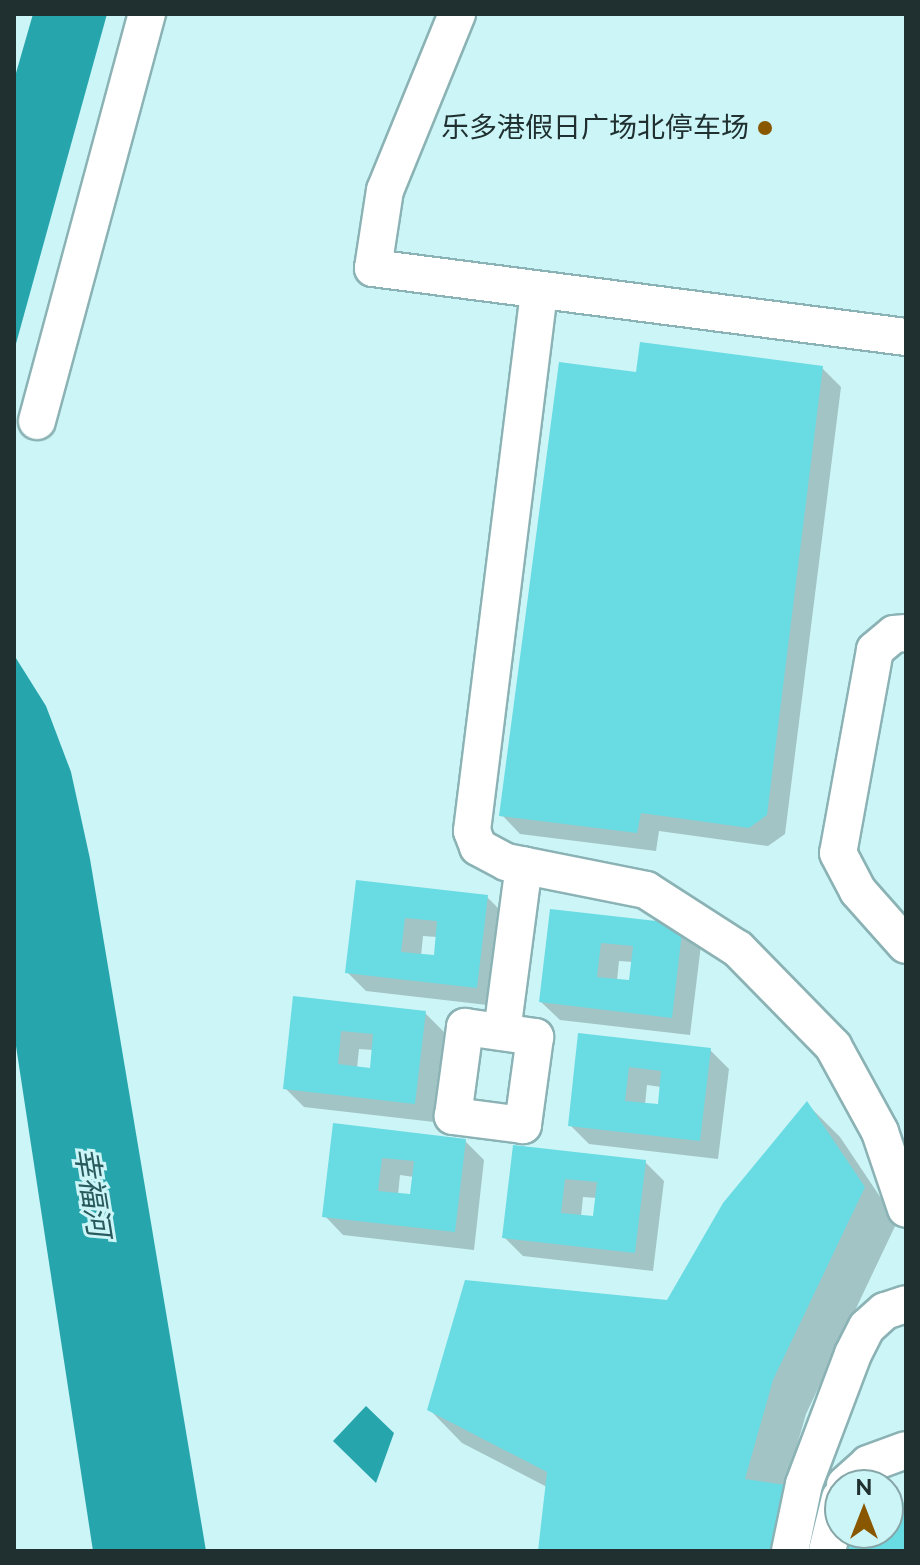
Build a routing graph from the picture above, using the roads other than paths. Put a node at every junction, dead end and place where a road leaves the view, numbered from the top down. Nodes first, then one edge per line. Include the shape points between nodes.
1 (147, 14) edge
2 (457, 14) edge
3 (539, 292) junction
4 (906, 337) edge
5 (37, 421) dead end
6 (906, 633) edge
7 (524, 865) junction
8 (906, 945) edge
9 (502, 1032) dead end
10 (893, 1136) edge
11 (906, 1209) edge
12 (906, 1304) edge
13 (906, 1450) edge
14 (863, 1469) edge
15 (790, 1551) edge

1 - 5 street
2 - 3 street via 385,190 373,268
3 - 4 street
3 - 7 street via 472,831 478,847 489,856
6 - 8 street via 894,634 875,650 838,853 858,891
7 - 9 street
7 - 10 street via 646,890 738,949 833,1046
10 - 11 street
12 - 15 street via 885,1311 867,1327 853,1354 809,1471
13 - 14 street

